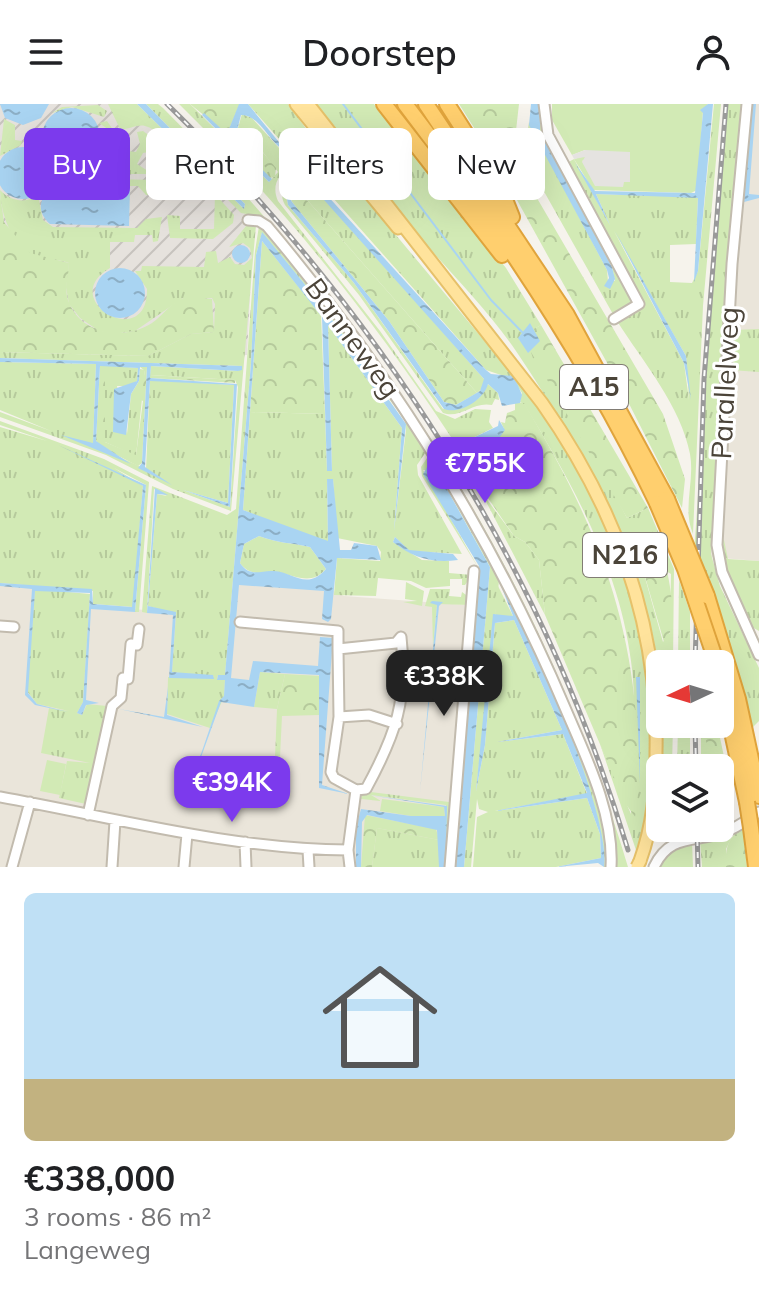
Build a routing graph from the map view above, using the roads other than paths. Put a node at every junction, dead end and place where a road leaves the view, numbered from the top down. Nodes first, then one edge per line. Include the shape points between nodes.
1 (296, 104) edge
2 (308, 104) edge
3 (384, 104) edge
4 (405, 104) edge
5 (426, 104) edge
6 (447, 104) edge
7 (544, 104) edge
8 (747, 104) edge
9 (248, 220) dead end
10 (522, 243) junction
11 (530, 283) junction
12 (456, 295) junction
13 (614, 319) dead end
14 (662, 501) junction
15 (474, 571) dead end
16 (240, 622) dead end
17 (0, 626) edge
18 (14, 627) dead end
19 (139, 629) dead end
20 (338, 649) junction
21 (712, 650) edge
22 (759, 655) edge
23 (734, 714) edge
24 (339, 717) junction
25 (397, 724) junction
26 (740, 731) junction
27 (356, 790) junction
28 (0, 797) edge
29 (755, 797) edge
30 (30, 802) junction
31 (759, 812) edge
32 (88, 815) junction
33 (115, 821) junction
34 (187, 834) junction
35 (245, 842) junction
36 (308, 850) junction
37 (348, 850) junction
38 (638, 864) edge
39 (12, 867) edge
40 (112, 867) edge
41 (184, 867) edge
42 (246, 867) edge
43 (309, 867) edge
44 (350, 867) edge
45 (450, 867) edge
46 (611, 867) edge
47 (654, 867) edge
48 (756, 867) edge

1 - 12 main road, N216
2 - 12 main road, N216
3 - 11 highway, A15 via 512,270
4 - 11 highway, A15
5 - 10 highway, A15
6 - 10 highway, A15 via 500,187
7 - 13 street via 548,135 639,304
8 - 22 street, Parallelweg via 732,264 717,545 726,584
9 - 46 street, Banneweg via 267,226 351,331 432,449 487,542 575,731 607,819
10 - 14 highway, A15 via 599,369
11 - 14 highway, A15
12 - 38 main road, N216 via 573,449 628,562 656,686 655,800
14 - 21 highway, A15, bridge
14 - 26 highway, A15, bridge via 712,609
15 - 45 street
16 - 20 street via 338,631
17 - 18 street
19 - 32 street via 137,645 131,644 128,679 123,678 121,698 112,706
20 - 24 street
20 - 25 street via 396,643 401,637 404,680
23 - 26 highway, A15
24 - 25 street via 369,715
24 - 27 street via 331,772
25 - 27 street via 366,789
26 - 29 highway, A15
27 - 37 street
28 - 30 street
29 - 48 highway, A15, bridge via 751,828
30 - 32 street
30 - 39 street
31 - 47 street via 726,832 680,840
32 - 33 street
33 - 34 street
33 - 40 street
34 - 35 street
34 - 41 street
35 - 36 street
35 - 42 street
36 - 37 street
36 - 43 street
37 - 44 street

